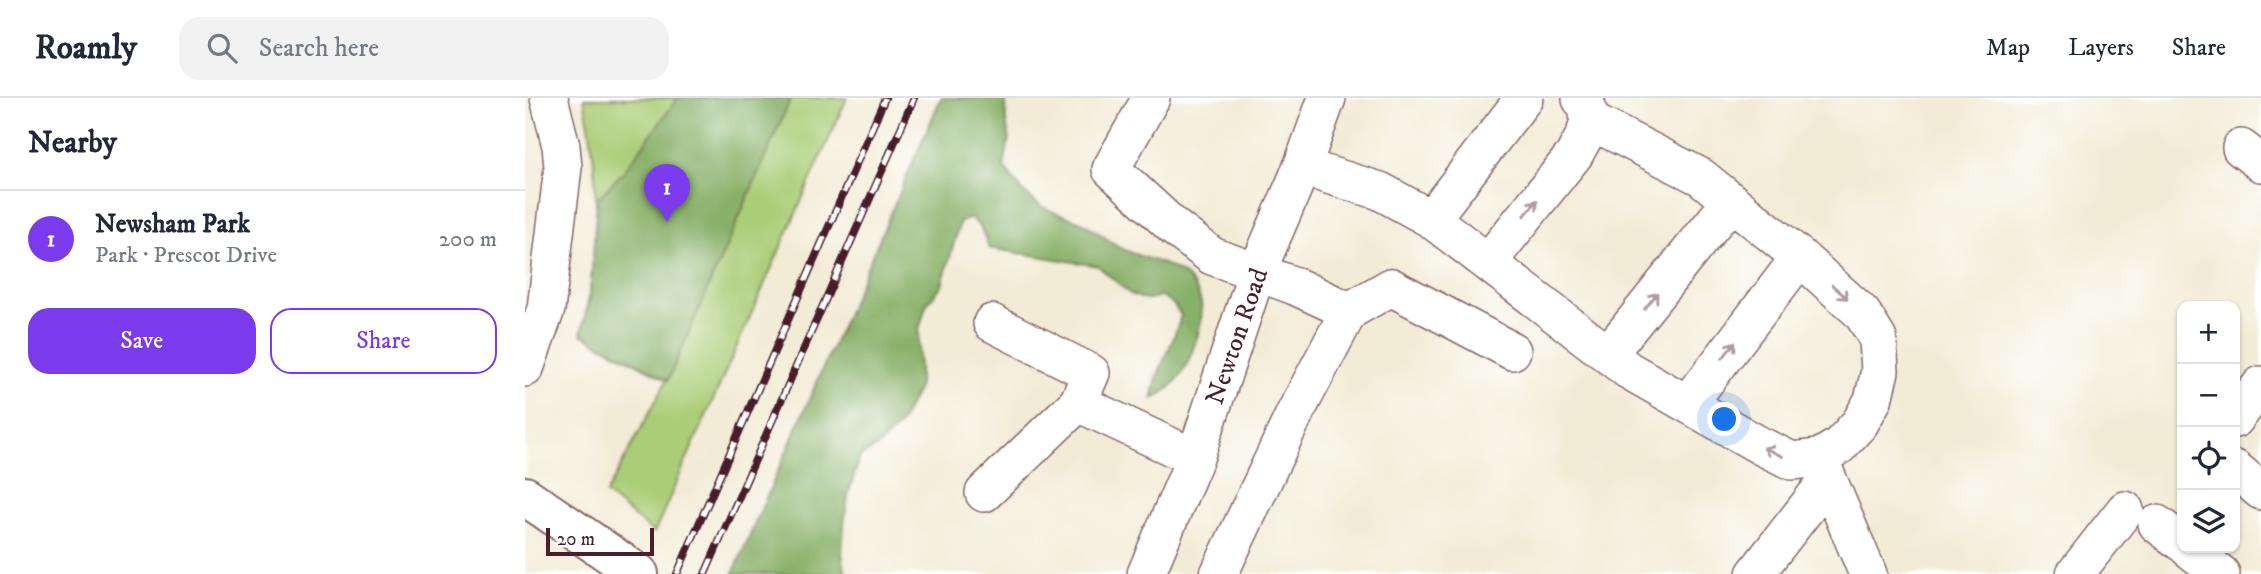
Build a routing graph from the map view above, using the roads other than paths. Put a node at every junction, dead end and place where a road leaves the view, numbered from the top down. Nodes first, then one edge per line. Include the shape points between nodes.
1 (549, 98) edge
2 (1151, 98) edge
3 (1327, 98) edge
4 (1524, 98) edge
5 (1585, 109) edge
6 (1302, 167) junction
7 (1731, 201) junction
8 (1431, 219) junction
9 (1800, 257) junction
10 (1489, 261) junction
11 (1257, 272) junction
12 (1349, 312) junction
13 (992, 323) dead end
14 (1512, 351) dead end
15 (1618, 362) junction
16 (525, 368) edge
17 (2261, 386) edge
18 (1078, 402) junction
19 (1688, 404) junction
20 (2240, 413) edge
21 (1195, 458) junction
22 (1823, 469) junction
23 (2240, 473) edge
24 (2261, 491) edge
25 (984, 493) dead end
26 (525, 496) edge
27 (2155, 526) edge
28 (2194, 553) edge
29 (1157, 569) edge
30 (639, 574) edge
31 (1219, 574) edge
32 (1755, 574) edge
33 (1868, 574) edge
34 (2075, 574) edge
35 (2221, 574) edge

1 - 16 street via 563,167 546,309
2 - 11 street via 1111,169 1212,256
3 - 6 street, Newton Road
4 - 8 street
5 - 7 street via 1701,177
10 -> 5 street via 1574,155 1585,135
6 - 8 street via 1380,191
6 - 11 street, Newton Road
7 - 9 street
15 -> 7 street
8 - 10 street
19 -> 9 street
9 -> 22 street via 1862,313 1878,339 1880,371 1873,400 1860,424
10 - 15 street
11 - 12 street
11 - 21 street, Newton Road
12 - 14 street via 1391,287
12 - 31 street via 1294,413
13 - 18 street via 1091,373
15 - 19 street
17 - 20 street
18 - 21 street
18 - 25 street
22 -> 19 street via 1759,445
21 - 29 street, Newton Road
22 - 32 street
22 - 33 street
23 - 24 street
26 - 30 main road
27 - 34 street
28 - 35 street

